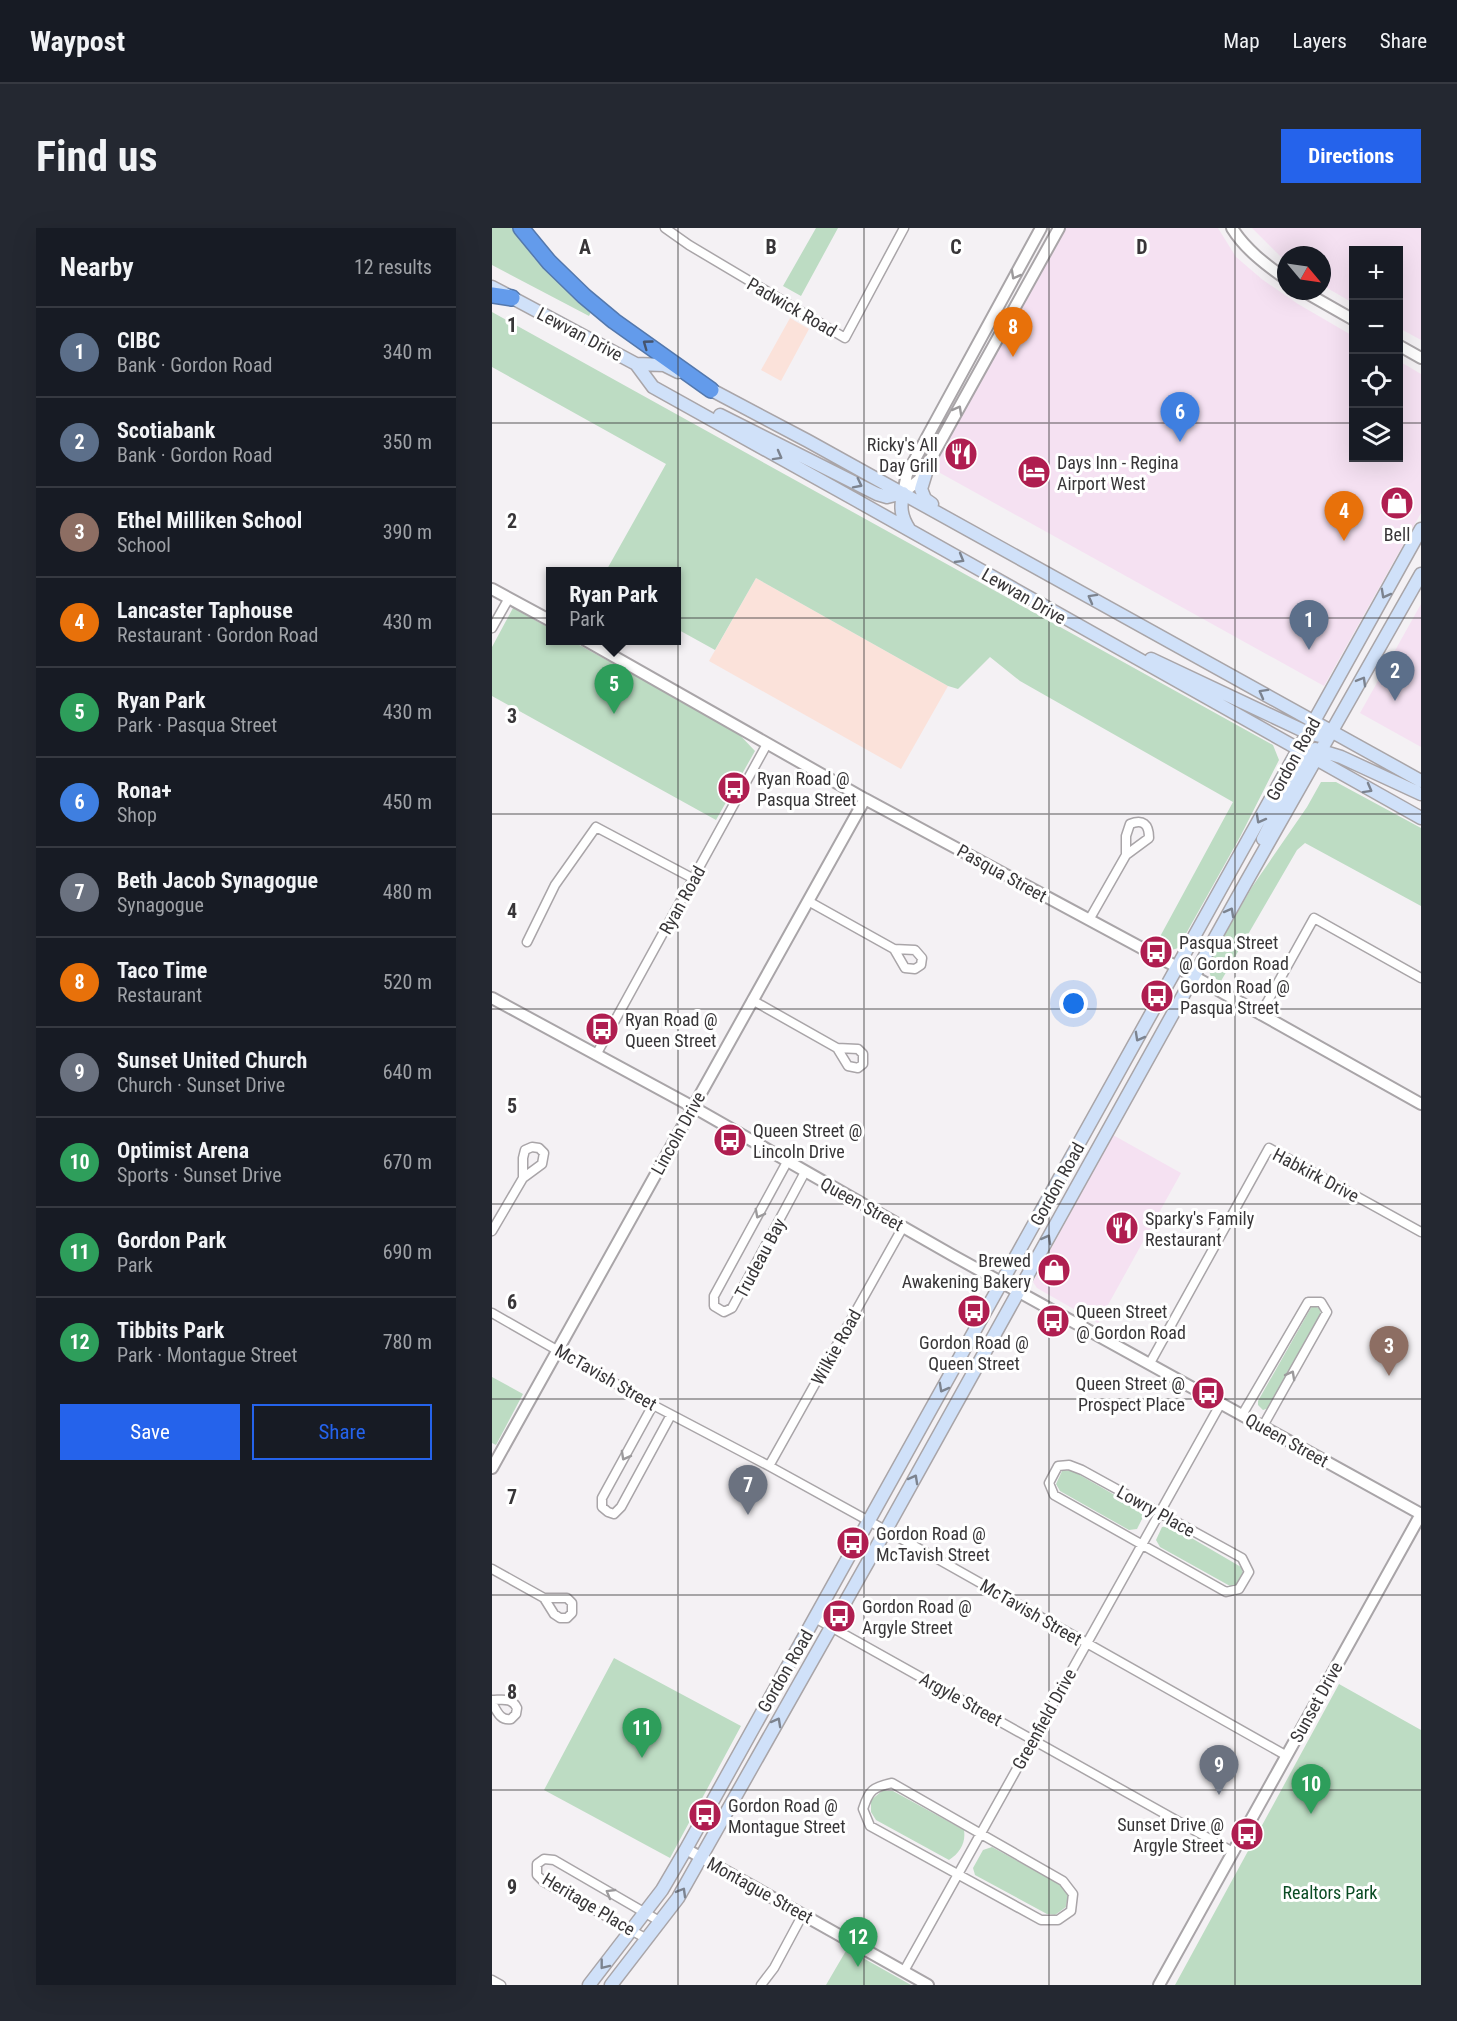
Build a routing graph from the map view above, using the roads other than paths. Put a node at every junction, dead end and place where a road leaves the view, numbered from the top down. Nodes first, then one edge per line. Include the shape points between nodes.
1 (521, 228) edge
2 (665, 228) edge
3 (904, 228) edge
4 (1041, 228) edge
5 (1059, 228) edge
6 (1232, 228) edge
7 (1277, 272) edge
8 (492, 287) edge
9 (492, 295) edge
10 (512, 298) junction
11 (1319, 300) edge
12 (1349, 318) edge
13 (1403, 348) edge
14 (1421, 358) edge
15 (636, 364) junction
16 (654, 387) junction
17 (711, 390) junction
18 (929, 463) junction
19 (903, 493) junction
20 (909, 529) junction
21 (1421, 529) edge
22 (991, 542) junction
23 (1421, 574) edge
24 (492, 589) edge
25 (509, 598) junction
26 (1039, 605) junction
27 (546, 618) edge
28 (492, 628) edge
29 (594, 645) edge
30 (1314, 721) junction
31 (1333, 732) junction
32 (1311, 734) junction
33 (767, 744) junction
34 (1304, 751) junction
35 (1320, 755) junction
36 (1421, 781) edge
37 (1421, 794) edge
38 (865, 799) junction
39 (1421, 818) edge
40 (1126, 855) dead end
41 (694, 879) junction
42 (1245, 884) junction
43 (808, 901) junction
44 (1089, 920) junction
45 (527, 942) dead end
46 (894, 949) dead end
47 (1177, 967) junction
48 (1194, 976) junction
49 (1421, 978) edge
50 (492, 998) edge
51 (752, 1000) junction
52 (1260, 1015) junction
53 (837, 1048) dead end
54 (596, 1055) junction
55 (1421, 1104) edge
56 (693, 1107) junction
57 (787, 1162) junction
58 (805, 1172) junction
59 (523, 1178) dead end
60 (903, 1227) junction
61 (492, 1231) edge
62 (1421, 1232) edge
63 (1002, 1281) junction
64 (1018, 1290) junction
65 (492, 1313) edge
66 (558, 1349) junction
67 (1150, 1363) junction
68 (1221, 1403) junction
69 (653, 1405) junction
70 (671, 1414) junction
71 (1242, 1415) junction
72 (1263, 1426) junction
73 (770, 1466) junction
74 (492, 1468) edge
75 (1159, 1514) junction
76 (1421, 1514) edge
77 (870, 1521) junction
78 (886, 1530) junction
79 (1141, 1546) junction
80 (492, 1569) edge
81 (544, 1598) dead end
82 (815, 1618) junction
83 (831, 1627) junction
84 (1086, 1644) junction
85 (1033, 1739) junction
86 (1287, 1756) junction
87 (980, 1834) junction
88 (686, 1849) junction
89 (1233, 1852) junction
90 (701, 1857) junction
91 (958, 1874) junction
92 (645, 1913) junction
93 (803, 1914) junction
94 (661, 1922) junction
95 (632, 1930) junction
96 (647, 1939) junction
97 (904, 1971) junction
98 (492, 1980) edge
99 (501, 1985) edge
100 (589, 1985) edge
101 (611, 1985) edge
102 (761, 1985) edge
103 (928, 1985) edge
104 (1159, 1985) edge

17 -> 1 highway via 584,296
2 - 3 street, Padwick Road via 844,338
4 -> 19 street via 907,474
18 -> 5 street
6 - 7 street
8 - 10 main road, Lewvan Drive
9 - 10 highway
10 - 15 main road, Lewvan Drive
11 - 12 street
13 - 14 street
15 - 16 main road, Lewvan Drive
15 - 17 main road, Lewvan Drive via 664,365
16 -> 19 main road via 711,411 877,494 887,497
16 -> 20 main road, Lewvan Drive
17 - 19 main road, Lewvan Drive
18 - 19 street via 920,480
18 - 22 main road via 921,489 925,499
19 - 20 main road via 903,520
19 - 22 main road, Lewvan Drive
20 -> 26 main road, Lewvan Drive
21 -> 30 main road, Gordon Road
30 -> 22 main road, Lewvan Drive
31 -> 23 main road, Gordon Road
24 - 25 street
25 - 27 street
25 - 28 street
26 - 32 main road
26 - 34 main road, Lewvan Drive
29 - 33 street, Pasqua Street
30 - 31 main road, Lewvan Drive
30 - 32 main road, Gordon Road
31 - 32 main road via 1327,737
31 - 35 main road, Gordon Road
31 - 36 main road, Lewvan Drive
32 - 34 main road, Gordon Road
33 - 38 street, Pasqua Street
33 - 41 street, Ryan Road
34 - 35 main road
34 - 42 main road
34 -> 47 main road, Gordon Road
35 - 37 main road via 1341,757
35 -> 39 main road
35 - 42 main road, Gordon Road
38 - 43 street, Lincoln Drive
38 - 44 street, Pasqua Street
40 - 44 street
41 - 45 street via 596,827 555,885
41 - 54 street, Ryan Road
48 -> 42 main road, Gordon Road
43 - 46 street
43 - 51 street, Lincoln Drive
44 - 47 street, Pasqua Street
47 - 48 street, Pasqua Street
47 -> 63 main road, Gordon Road
48 - 52 street, Pasqua Street
64 -> 48 main road, Gordon Road
49 - 52 street via 1314,918
50 - 54 street, Queen Street
51 - 53 street
51 - 56 street, Lincoln Drive
52 - 55 street, Pasqua Street
54 - 56 street, Queen Street
56 - 57 street, Queen Street
56 - 66 street, Lincoln Drive
57 - 58 street, Queen Street
57 -> 58 street, Trudeau Bay via 714,1296 714,1306 724,1312 732,1308
58 - 60 street, Queen Street
59 - 61 street
60 - 63 street, Queen Street
60 - 73 street, Wilkie Road
62 - 67 street, Habkirk Drive via 1269,1148
63 - 64 street, Queen Street
63 -> 77 main road, Gordon Road
64 - 67 street, Queen Street
78 -> 64 main road, Gordon Road
65 - 66 street, McTavish Street
66 - 69 street, McTavish Street
66 - 74 street, Lincoln Drive
67 - 68 street, Queen Street
68 - 71 street, Queen Street
68 - 75 street, Greenfield Drive
69 - 70 street, McTavish Street
69 -> 70 street via 602,1498 602,1507 608,1512 614,1514 621,1507
70 - 73 street, McTavish Street
71 - 72 street, Queen Street
72 -> 71 street via 1327,1312 1321,1302 1308,1302
72 - 76 street, Queen Street
73 - 77 street, McTavish Street
75 - 79 street, Greenfield Drive
75 - 79 street, Lowry Place via 1242,1558 1249,1572 1239,1589 1226,1592
75 - 79 street, Lowry Place via 1069,1465 1058,1467 1048,1483 1054,1495
76 - 86 street, Sunset Drive
77 - 78 street, McTavish Street
77 - 82 main road, Gordon Road
78 - 83 main road, Gordon Road
78 - 84 street, McTavish Street
79 - 84 street, Greenfield Drive
80 - 81 street
82 - 83 street, Argyle Street
82 - 88 main road, Gordon Road
83 - 85 street, Argyle Street
90 -> 83 main road, Gordon Road
84 - 85 street, Greenfield Drive
84 - 86 street, McTavish Street
85 - 87 street, Greenfield Drive
85 - 89 street, Argyle Street
86 - 89 street, Sunset Drive
87 - 91 street, Greenfield Drive
87 - 91 street via 1063,1881 1073,1894 1071,1911 1058,1920 1041,1920
87 - 91 street via 892,1783 876,1786 867,1797 863,1809 870,1826
88 - 90 street, Montague Street
88 - 92 main road, Gordon Road
89 - 104 street, Sunset Drive
90 - 93 street, Montague Street
94 -> 90 main road, Gordon Road
91 - 97 street, Greenfield Drive
92 - 94 street, Heritage Place
92 - 95 main road, Gordon Road
92 -> 95 street, Heritage Place via 554,1860 544,1859 537,1864 537,1875 544,1882
93 - 97 street, Montague Street
93 - 102 street
94 - 96 main road, Gordon Road
95 - 96 street, Heritage Place
95 -> 100 main road, Gordon Road
96 - 101 main road, Gordon Road
97 - 103 street, Montague Street
98 - 99 street

